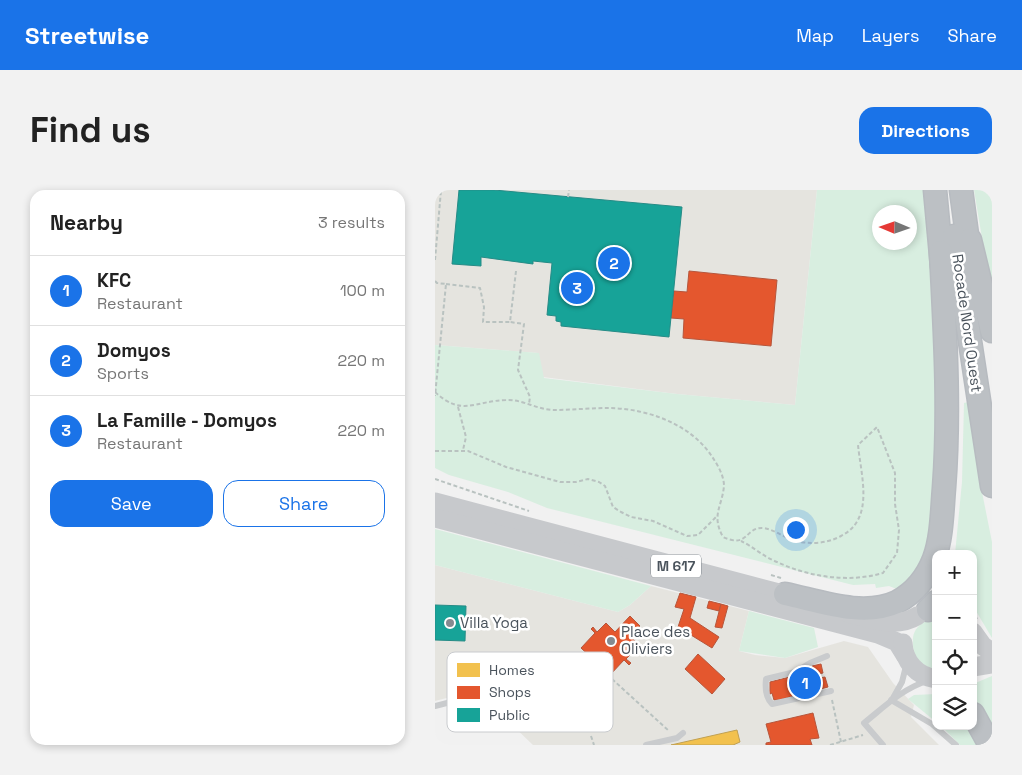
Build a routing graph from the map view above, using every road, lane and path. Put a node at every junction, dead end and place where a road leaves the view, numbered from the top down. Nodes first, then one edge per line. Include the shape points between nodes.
1 (441, 190) edge
2 (569, 190) edge
3 (935, 190) edge
4 (947, 190) edge
5 (961, 190) edge
6 (568, 197) dead end
7 (966, 224) junction
8 (941, 252) junction
9 (435, 260) edge
10 (516, 271) dead end
11 (435, 281) edge
12 (446, 284) junction
13 (510, 322) junction
14 (992, 332) edge
15 (435, 394) edge
16 (529, 404) junction
17 (992, 404) edge
18 (458, 407) junction
19 (463, 450) junction
20 (435, 451) edge
21 (435, 479) edge
22 (992, 486) edge
23 (435, 502) edge
24 (531, 512) dead end
25 (716, 517) junction
26 (435, 518) edge
27 (741, 541) junction
28 (949, 550) edge
29 (771, 575) dead end
30 (787, 587) junction
31 (929, 609) edge
32 (977, 639) edge
33 (992, 652) edge
34 (905, 655) junction
35 (827, 656) dead end
36 (992, 664) edge
37 (977, 666) edge
38 (932, 678) edge
39 (613, 680) edge
40 (932, 680) edge
41 (831, 692) joint
42 (891, 700) junction
43 (977, 721) edge
44 (872, 732) junction
45 (683, 733) dead end
46 (591, 736) dead end
47 (677, 738) junction
48 (841, 742) junction
49 (594, 745) edge
50 (646, 745) edge
51 (830, 745) edge
52 (883, 745) edge
53 (956, 745) edge
54 (990, 745) edge

1 - 9 path
2 - 6 path
3 - 8 highway
4 - 22 highway, Rocade Nord Ouest
5 - 7 highway, Rocade Nord Ouest
7 - 14 highway
7 - 17 highway, Rocade Nord Ouest
8 - 28 highway via 957,430
8 - 30 highway via 948,406 943,503 933,560 914,589 899,601 886,605 850,608
10 - 13 path
11 - 12 path
12 - 13 path via 480,288 483,322
12 - 15 path
13 - 16 path via 524,324 518,370 530,397
15 - 18 path
16 - 18 path via 508,400
16 - 25 path via 552,410 609,408 633,411 677,425 706,448 722,474 724,486
18 - 19 path via 465,437
19 - 20 path
19 - 25 path via 560,482 588,479 599,482 605,486 613,507 621,512 687,536 698,535
21 - 24 path
23 - 30 main road, M 617
25 - 27 path via 723,537 732,542
26 - 34 main road, M 617 via 878,634 897,642
27 - 27 path via 779,563 816,574 847,580 883,573 897,553 899,530 895,473 877,427 858,445 863,511 859,523 849,533 831,542 816,543 798,541 763,528 756,529
29 - 30 path
30 - 31 main road, M 617 via 884,621 906,621
31 - 34 main road via 905,634
32 - 33 main road
34 - 38 main road via 917,672
34 - 42 lane via 905,675
35 - 41 lane via 795,672 766,679 765,687 772,704
36 - 37 main road
39 - 47 path
40 - 42 lane
41 - 48 path
42 - 44 lane via 864,723
42 - 53 lane via 932,724
43 - 54 highway
44 - 48 path
44 - 52 lane
45 - 47 lane
46 - 49 path
47 - 50 lane
48 - 51 path

